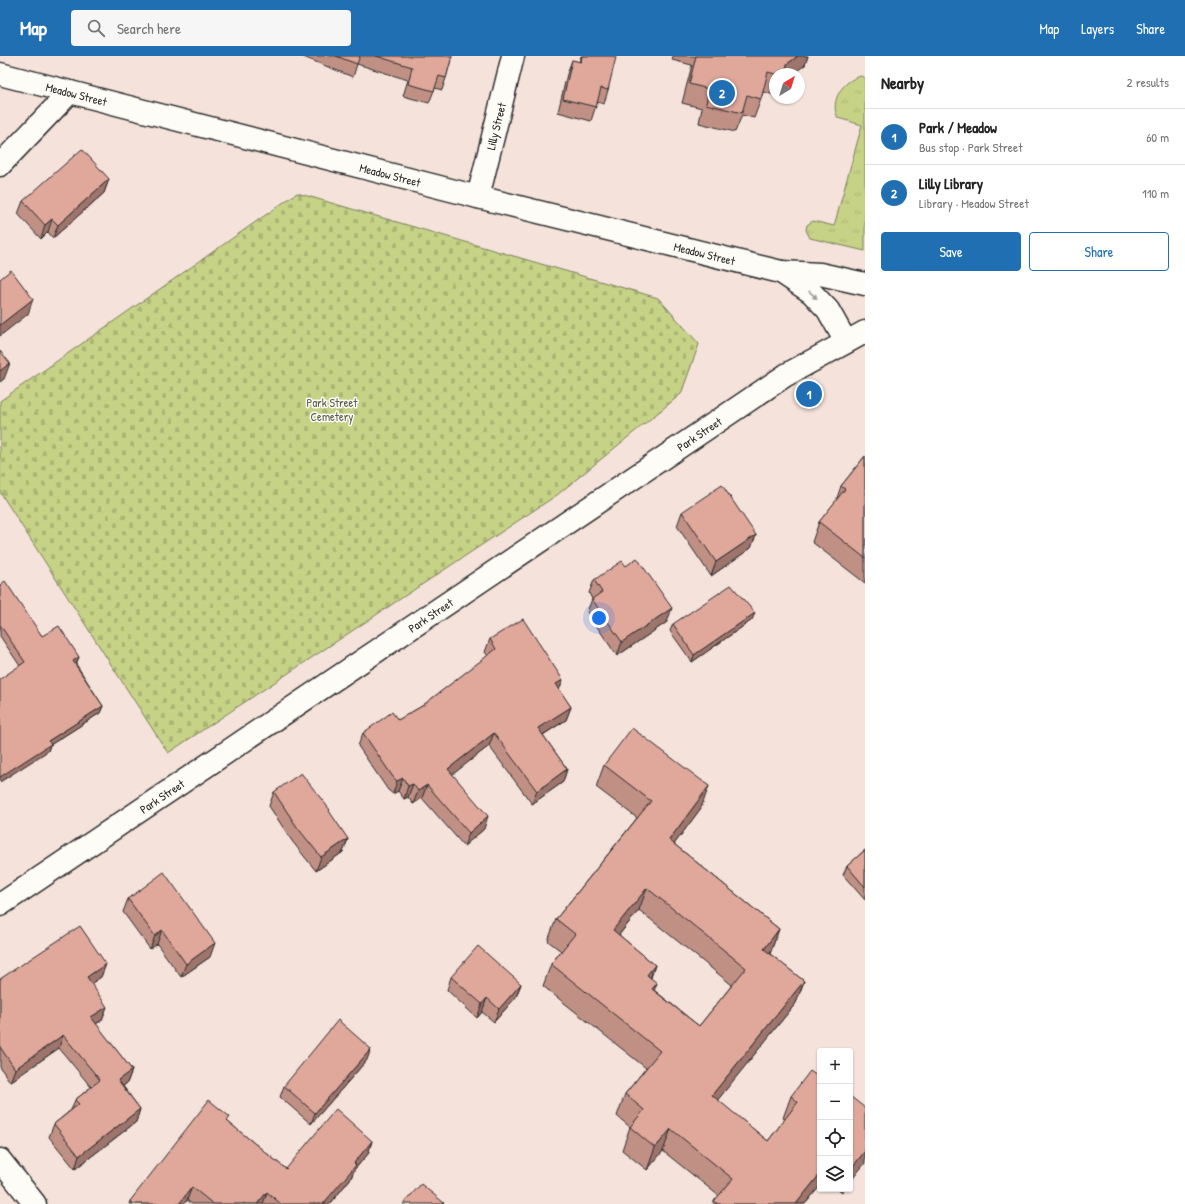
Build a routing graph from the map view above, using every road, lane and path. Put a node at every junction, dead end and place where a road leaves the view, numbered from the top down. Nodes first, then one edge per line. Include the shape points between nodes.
1 (513, 56) edge
2 (0, 74) edge
3 (70, 92) junction
4 (0, 165) edge
5 (478, 197) junction
6 (781, 272) junction
7 (865, 284) edge
8 (856, 337) edge
9 (0, 905) edge
10 (0, 1160) edge
11 (35, 1204) edge

1 - 5 main road, Lilly Street
2 - 3 main road, Meadow Street
3 - 4 main road
3 - 5 main road, Meadow Street
5 - 6 main road, Meadow Street
6 - 7 main road via 820,274
6 -> 8 main road via 811,292
8 - 9 main road, Park Street via 786,375
10 - 11 main road

